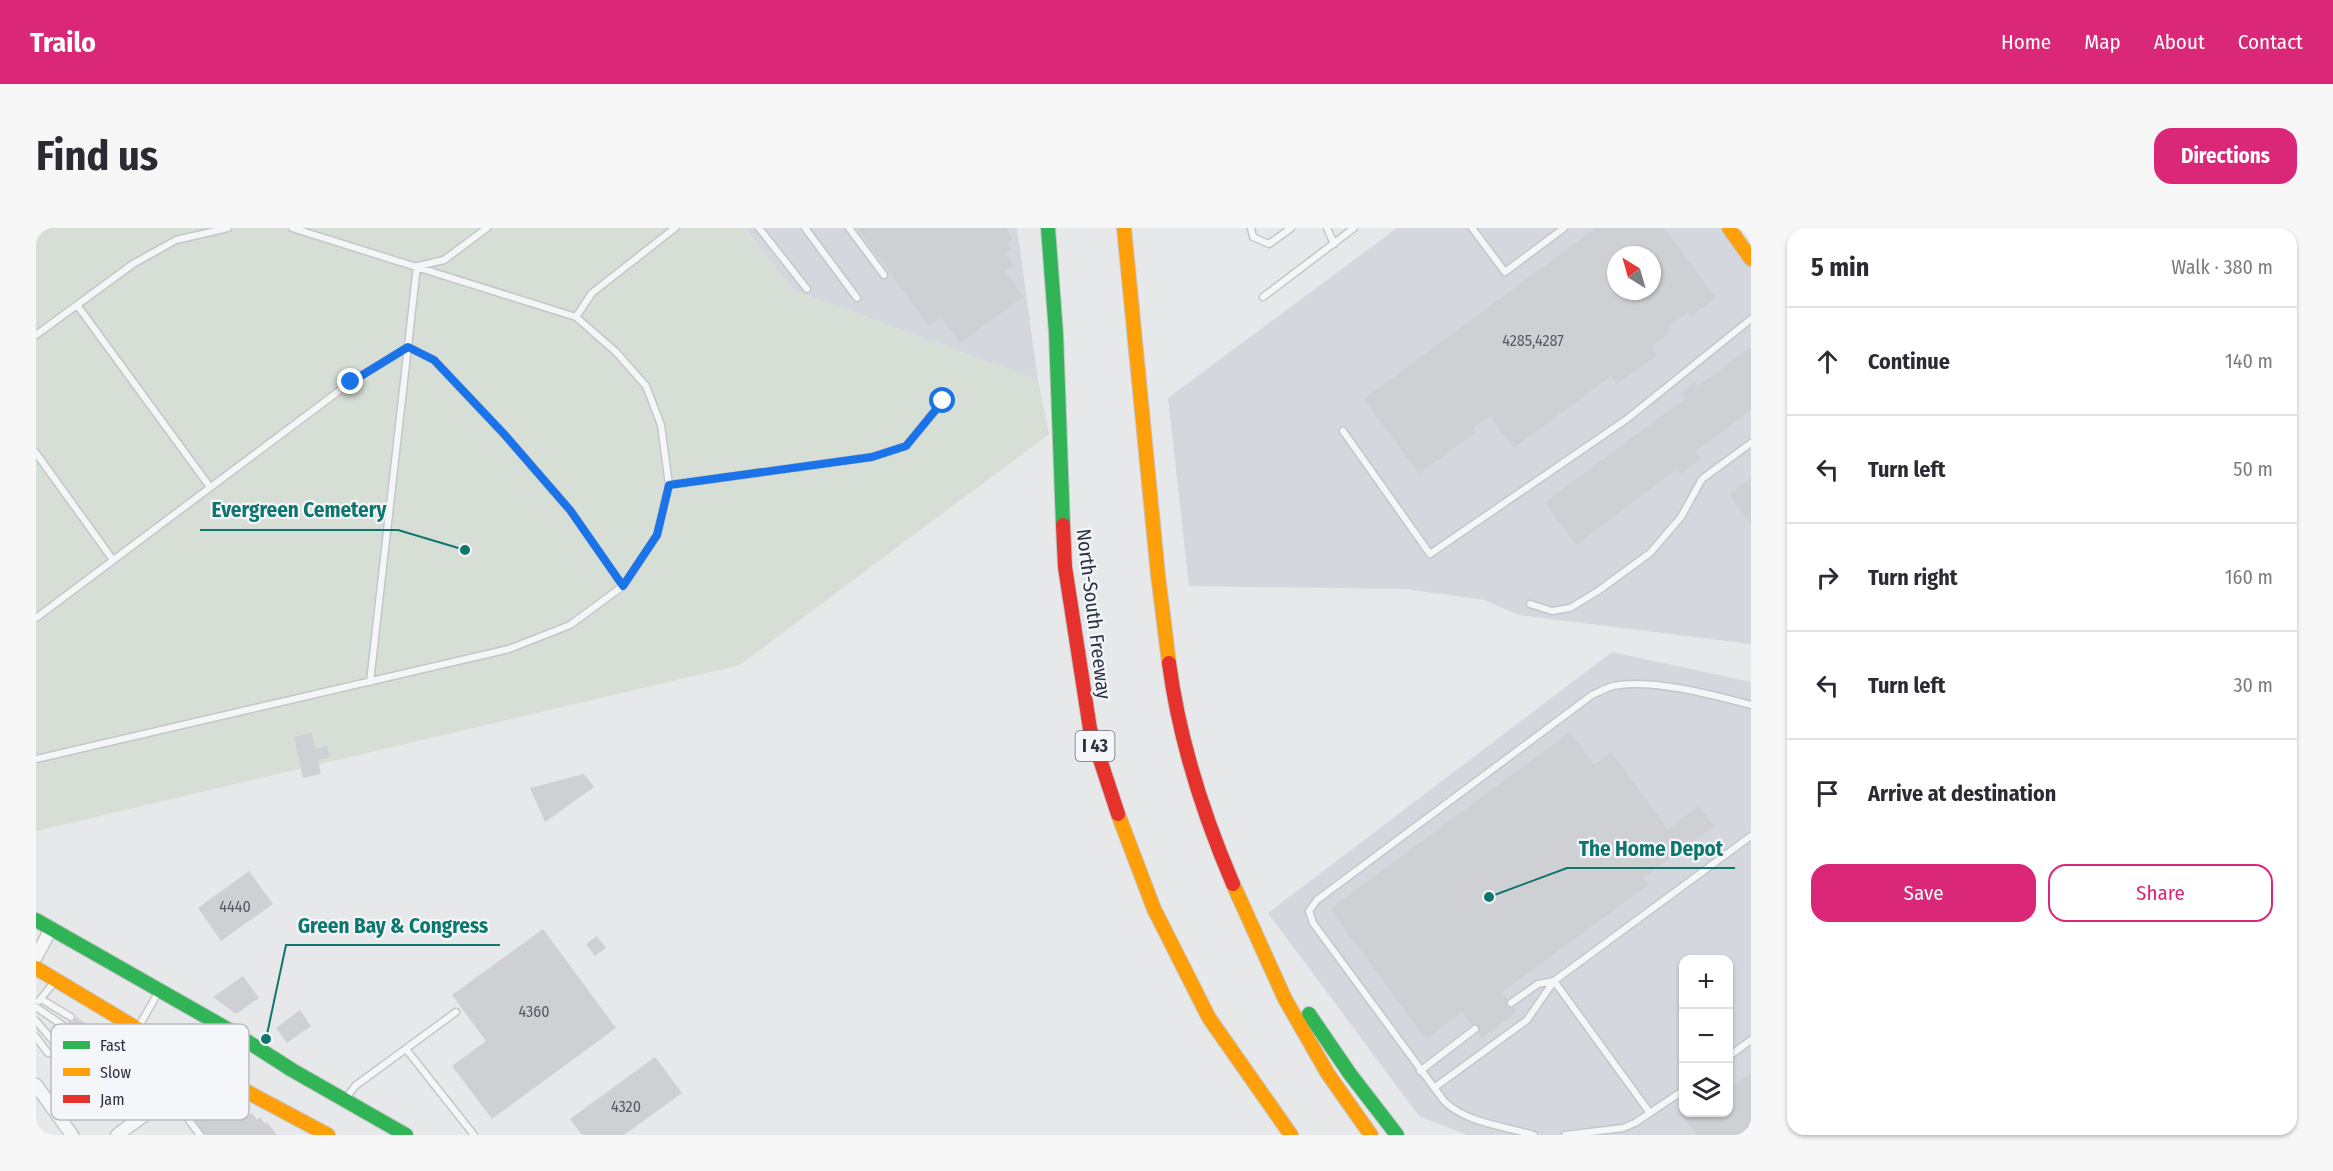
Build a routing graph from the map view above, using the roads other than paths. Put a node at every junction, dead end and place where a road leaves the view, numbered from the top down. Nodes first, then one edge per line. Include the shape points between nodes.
1 (228, 228) edge
2 (292, 228) edge
3 (487, 228) edge
4 (675, 228) edge
5 (759, 228) edge
6 (805, 228) edge
7 (849, 228) edge
8 (1048, 228) edge
9 (1124, 228) edge
10 (1251, 228) edge
11 (1292, 228) edge
12 (1327, 228) edge
13 (1354, 228) edge
14 (1472, 228) edge
15 (1564, 228) edge
16 (1729, 228) edge
17 (1334, 244) junction
18 (1751, 259) edge
19 (417, 266) junction
20 (884, 275) dead end
21 (807, 289) dead end
22 (1263, 297) dead end
23 (856, 298) dead end
24 (77, 305) junction
25 (576, 317) junction
26 (1751, 319) edge
27 (36, 334) edge
28 (408, 347) junction
29 (943, 401) dead end
30 (1343, 431) dead end
31 (1751, 443) edge
32 (36, 453) edge
33 (669, 485) junction
34 (210, 487) junction
35 (113, 560) junction
36 (623, 586) junction
37 (1530, 604) dead end
38 (36, 618) edge
39 (370, 682) junction
40 (1751, 705) edge
41 (36, 759) edge
42 (1751, 836) edge
43 (36, 920) edge
44 (1250, 925) junction
45 (51, 929) junction
46 (36, 957) edge
47 (36, 968) edge
48 (56, 980) junction
49 (1554, 981) junction
50 (159, 991) junction
51 (38, 1003) edge
52 (1511, 1004) dead end
53 (456, 1012) dead end
54 (71, 1017) dead end
55 (122, 1020) junction
56 (36, 1021) edge
57 (62, 1024) edge
58 (120, 1024) edge
59 (129, 1024) edge
60 (141, 1024) edge
61 (218, 1024) edge
62 (1475, 1029) dead end
63 (36, 1037) edge
64 (51, 1038) edge
65 (1751, 1040) edge
66 (249, 1042) edge
67 (406, 1049) junction
68 (48, 1053) dead end
69 (1733, 1053) edge
70 (1420, 1071) junction
71 (36, 1085) edge
72 (1434, 1088) junction
73 (249, 1093) edge
74 (1679, 1093) edge
75 (345, 1100) junction
76 (51, 1106) edge
77 (1650, 1113) junction
78 (61, 1120) edge
79 (138, 1120) edge
80 (189, 1120) edge
81 (389, 1130) edge
82 (72, 1135) edge
83 (117, 1135) edge
84 (200, 1135) edge
85 (327, 1135) edge
86 (406, 1135) edge
87 (474, 1135) edge
88 (1291, 1135) edge
89 (1371, 1135) edge
90 (1397, 1135) edge
91 (1534, 1135) edge
92 (1565, 1135) edge

1 - 24 lane via 176,240 133,264
2 - 19 lane
3 - 19 lane via 444,260
4 - 25 lane via 592,293
5 - 21 lane
6 - 23 lane
7 - 20 lane
8 - 88 main road, North-South Freeway / I 43 via 1065,567 1090,729 1154,909 1209,1018
9 - 44 main road via 1174,698 1217,848
10 - 11 lane via 1253,237 1269,244
12 - 17 lane
13 - 17 lane
14 - 15 lane via 1505,272
16 - 18 main road
17 - 22 lane
19 - 25 lane
19 - 28 lane
24 - 27 lane
24 - 34 lane
25 - 33 lane via 616,352 646,386 661,425
26 - 30 lane via 1627,419 1430,554
28 - 34 lane via 351,382
28 - 36 lane via 434,360 504,434 570,510
28 - 39 lane
29 - 33 lane via 906,446 872,457
31 - 37 lane via 1702,479 1681,517 1650,553 1607,585 1570,608 1552,611
32 - 35 lane
33 - 36 lane via 657,535
34 - 35 lane
35 - 38 lane
36 - 39 lane via 570,626 509,650
39 - 41 lane
40 - 70 lane via 1653,684 1611,686 1592,695 1317,900 1309,911 1312,923
42 - 49 lane
43 - 45 main road
44 - 89 main road via 1285,999 1323,1065
44 - 90 main road via 1350,1074
45 - 46 street
45 - 50 main road
47 - 48 main road
48 - 51 lane
48 - 55 main road
49 - 52 lane via 1538,984
49 - 72 lane via 1527,1020
49 - 77 lane
50 - 60 lane
50 - 61 main road
51 - 54 lane
51 - 57 lane
53 - 67 lane
55 - 58 lane
55 - 59 main road
56 - 64 lane
62 - 70 lane
63 - 68 lane
65 - 69 lane
66 - 75 main road
67 - 75 lane via 355,1086
67 - 87 lane
70 - 72 lane
71 - 76 street
72 - 91 lane via 1454,1111
73 - 85 main road
74 - 77 lane
75 - 81 main road
77 - 92 lane via 1623,1128
78 - 82 street
79 - 83 street
80 - 84 lane
81 - 86 main road

